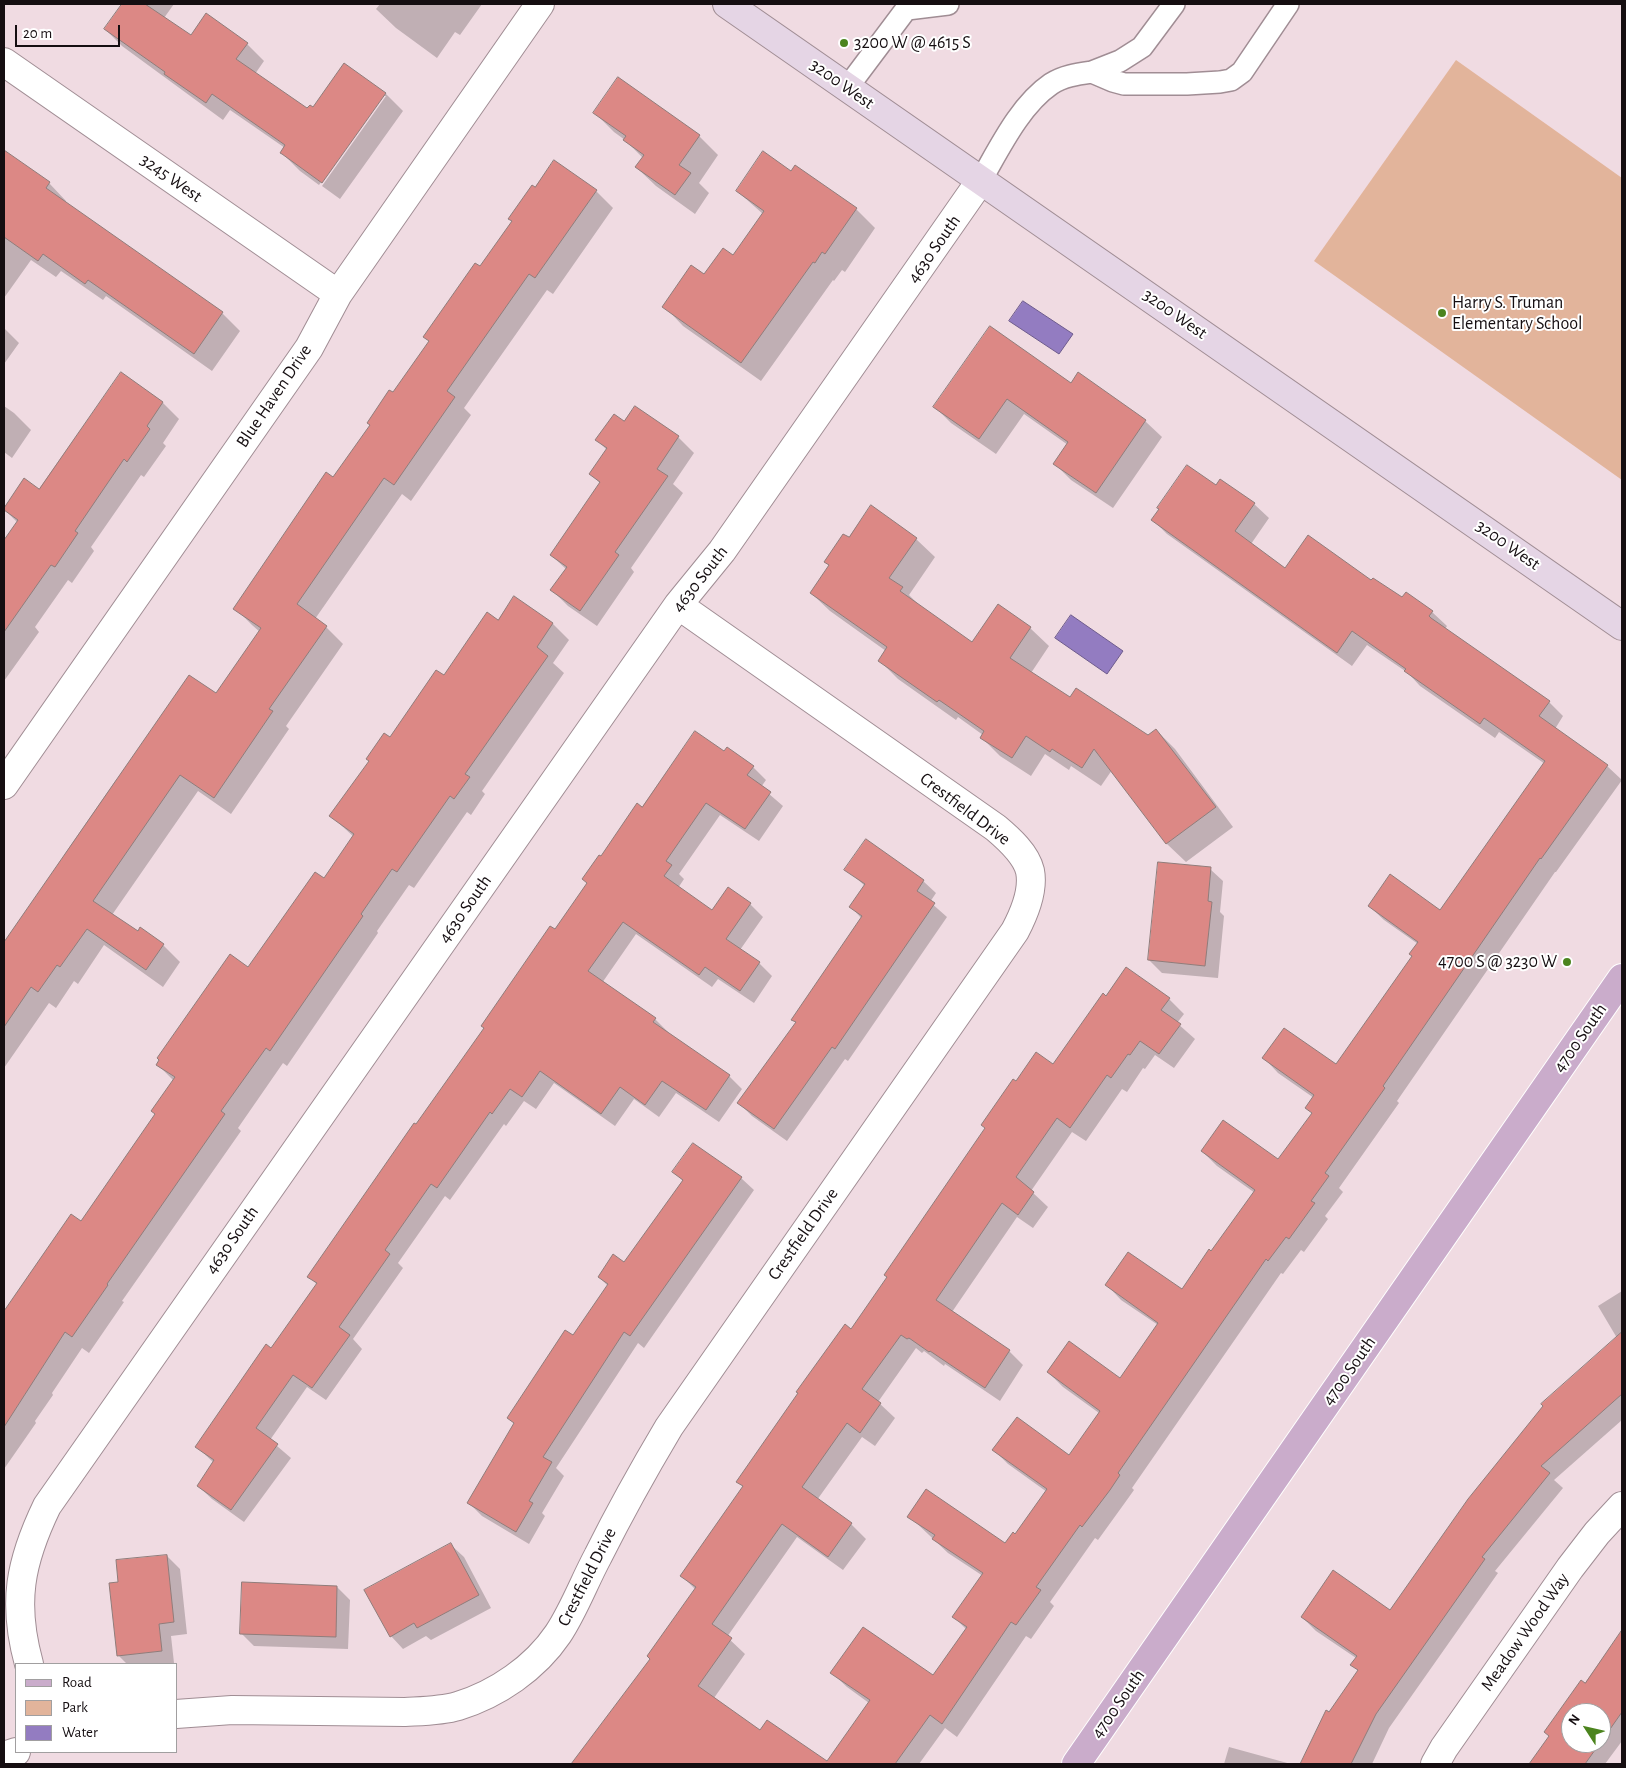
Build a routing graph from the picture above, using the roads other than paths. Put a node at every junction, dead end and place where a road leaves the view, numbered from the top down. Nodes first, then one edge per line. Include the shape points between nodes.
1 (540, 4) edge
2 (948, 4) edge
3 (1174, 4) edge
4 (1288, 4) edge
5 (908, 6) edge
6 (739, 7) edge
7 (4, 62) edge
8 (1092, 72) junction
9 (847, 88) junction
10 (981, 180) junction
11 (338, 294) junction
12 (678, 605) junction
13 (1622, 626) edge
14 (4, 785) edge
15 (1622, 978) edge
16 (1622, 1506) edge
17 (29, 1663) edge
18 (178, 1714) edge
19 (1076, 1764) edge
20 (1434, 1764) edge

1 - 11 street, Blue Haven Drive
2 - 5 lane
3 - 8 lane via 1142,47 1120,61
4 - 8 lane via 1242,72 1230,80 1124,84
5 - 9 lane
6 - 9 street, 3200 West
7 - 11 street, 3245 West
8 - 10 lane via 1072,75 1037,95 1005,138
9 - 10 street, 3200 West
10 - 12 street, 4630 South via 722,552
10 - 13 street, 3200 West
11 - 14 street, Blue Haven Drive via 309,348
12 - 17 street, 4630 South via 47,1506 34,1534 20,1587 20,1613
12 - 18 street, Crestfield Drive via 1010,840 1030,871 1025,912 1015,931 670,1427 621,1511 569,1615 544,1652 525,1670 482,1697 434,1711 232,1710
15 - 19 main road, 4700 South
16 - 20 street, Meadow Wood Way via 1570,1568

